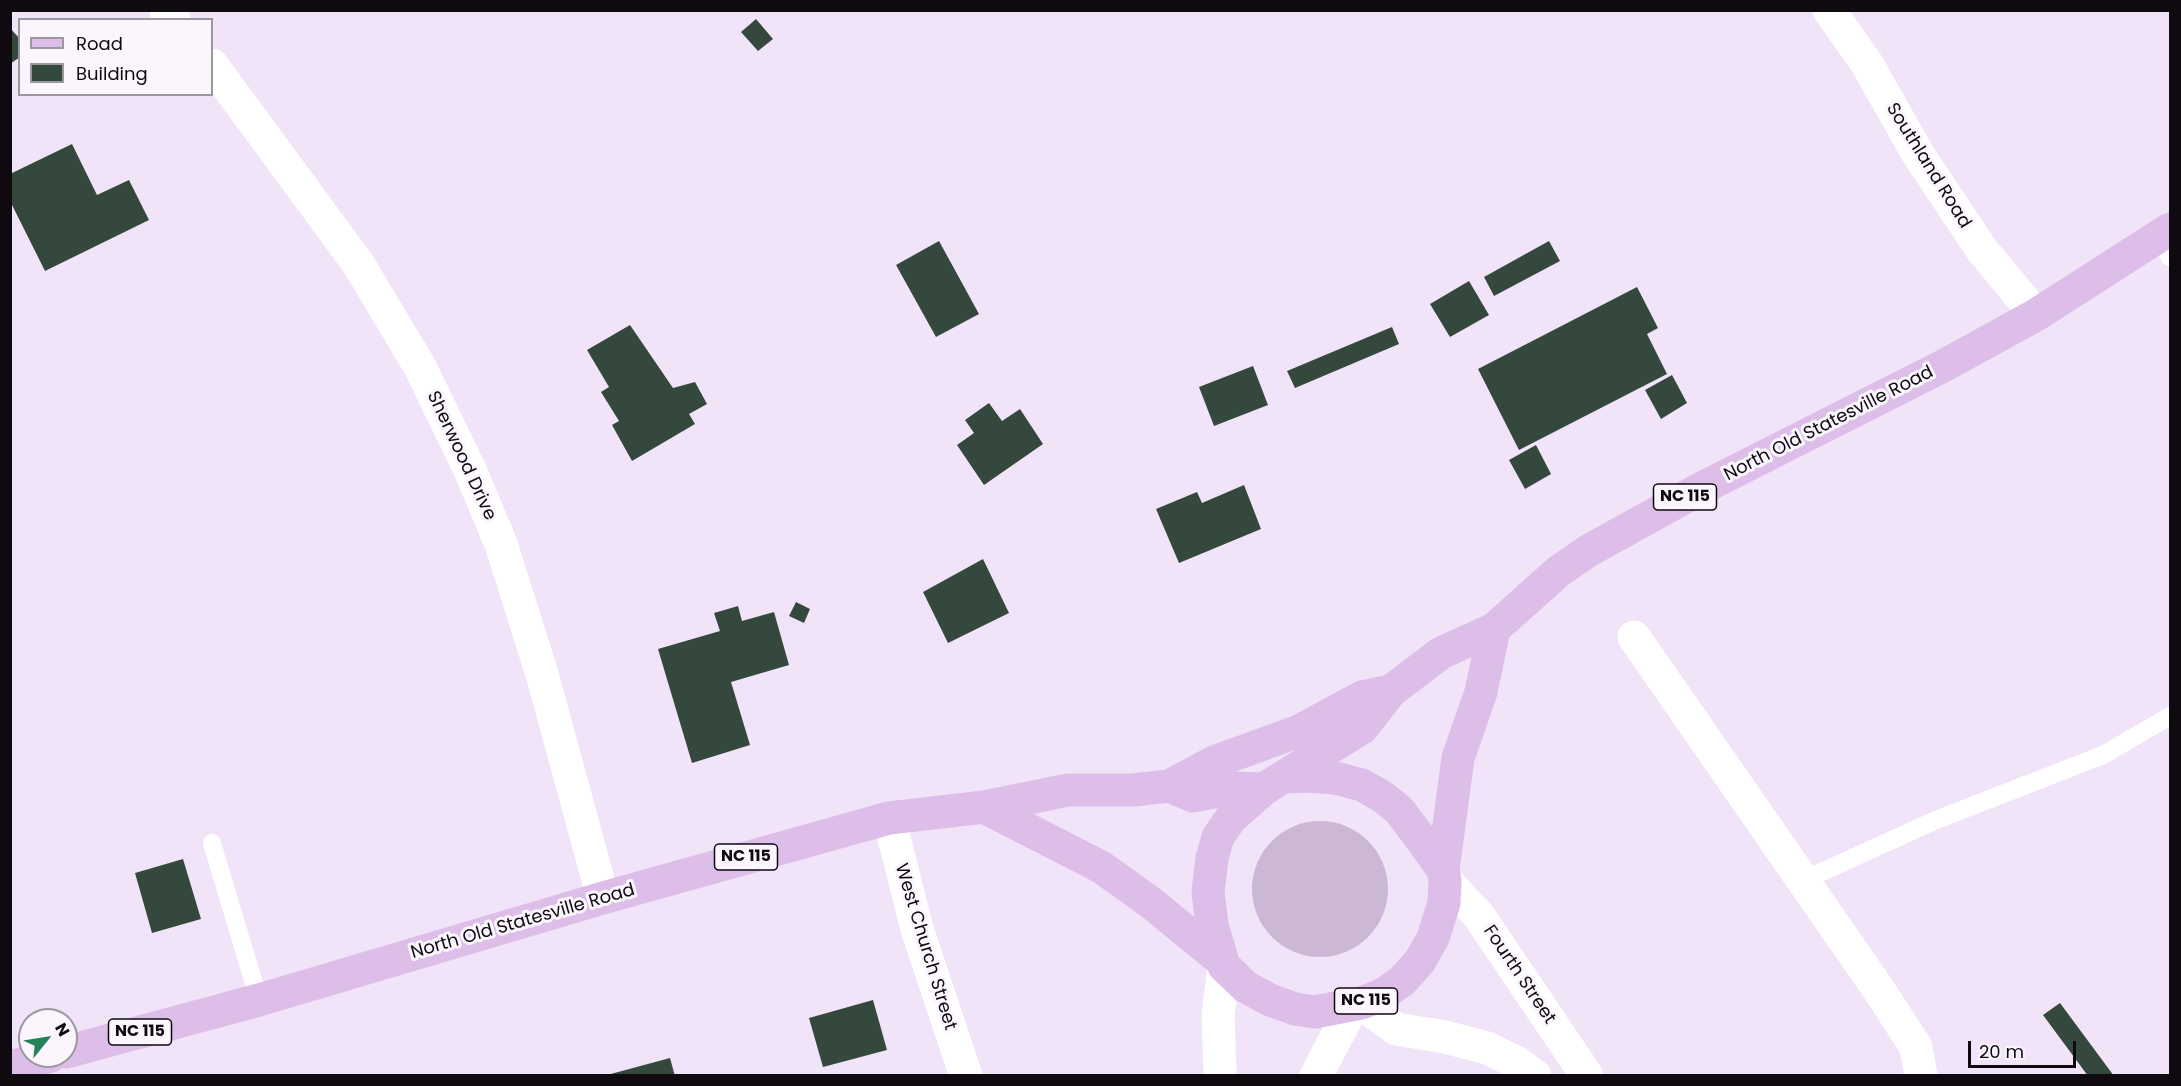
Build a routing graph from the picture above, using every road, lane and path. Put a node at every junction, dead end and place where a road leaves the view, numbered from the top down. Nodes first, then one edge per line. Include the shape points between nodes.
1 (1834, 12) edge
2 (213, 66) edge
3 (2166, 241) edge
4 (2036, 315) junction
5 (1494, 628) junction
6 (1634, 637) dead end
7 (1391, 691) junction
8 (2170, 716) edge
9 (1273, 783) junction
10 (1169, 786) junction
11 (984, 807) junction
12 (889, 818) junction
13 (212, 843) dead end
14 (1444, 875) junction
15 (1802, 881) junction
16 (603, 898) junction
17 (1222, 963) junction
18 (259, 1000) junction
19 (1357, 1005) junction
20 (78, 1049) edge
21 (966, 1076) edge
22 (1221, 1076) edge
23 (1316, 1076) edge
24 (1535, 1076) edge
25 (1587, 1076) edge
26 (1921, 1076) edge

1 - 4 street, Southland Road via 1953,209
2 - 16 street, Sherwood Drive via 359,264 420,367 470,470 501,544 542,674
3 - 4 main road, North Old Statesville Road / NC 115
4 - 5 main road, North Old Statesville Road / NC 115 via 1588,551
5 - 7 main road, North Old Statesville Road / NC 115 via 1441,653
5 - 14 main road, NC 115 via 1481,692 1458,758
6 - 15 street
7 - 9 main road, North Old Statesville Road via 1362,728
7 - 10 main road, North Old Statesville Road / NC 115 via 1362,697 1299,731 1214,762
8 - 15 lane via 2103,755 1936,820
9 - 10 main road, North Old Statesville Road via 1193,796
9 - 14 main road via 1335,778 1362,785 1399,810
9 - 17 main road via 1231,818 1218,837 1212,858 1208,892
10 - 11 main road, North Old Statesville Road via 1122,791 1068,790
11 - 12 main road, North Old Statesville Road / NC 115
11 - 17 main road via 1101,867 1150,902
12 - 16 main road, North Old Statesville Road / NC 115
12 - 21 street, West Church Street via 916,929
13 - 18 lane
14 - 19 main road, NC 115 via 1444,903 1433,938 1420,961 1402,981
14 - 25 street, Fourth Street via 1479,916
15 - 26 street via 1916,1047
16 - 18 main road, North Old Statesville Road / NC 115
17 - 19 main road, NC 115 via 1246,987 1295,1010 1315,1012
17 - 22 street via 1218,1015
18 - 20 main road, North Old Statesville Road / NC 115
19 - 23 street, NC 115
19 - 24 street via 1396,1029 1487,1048

